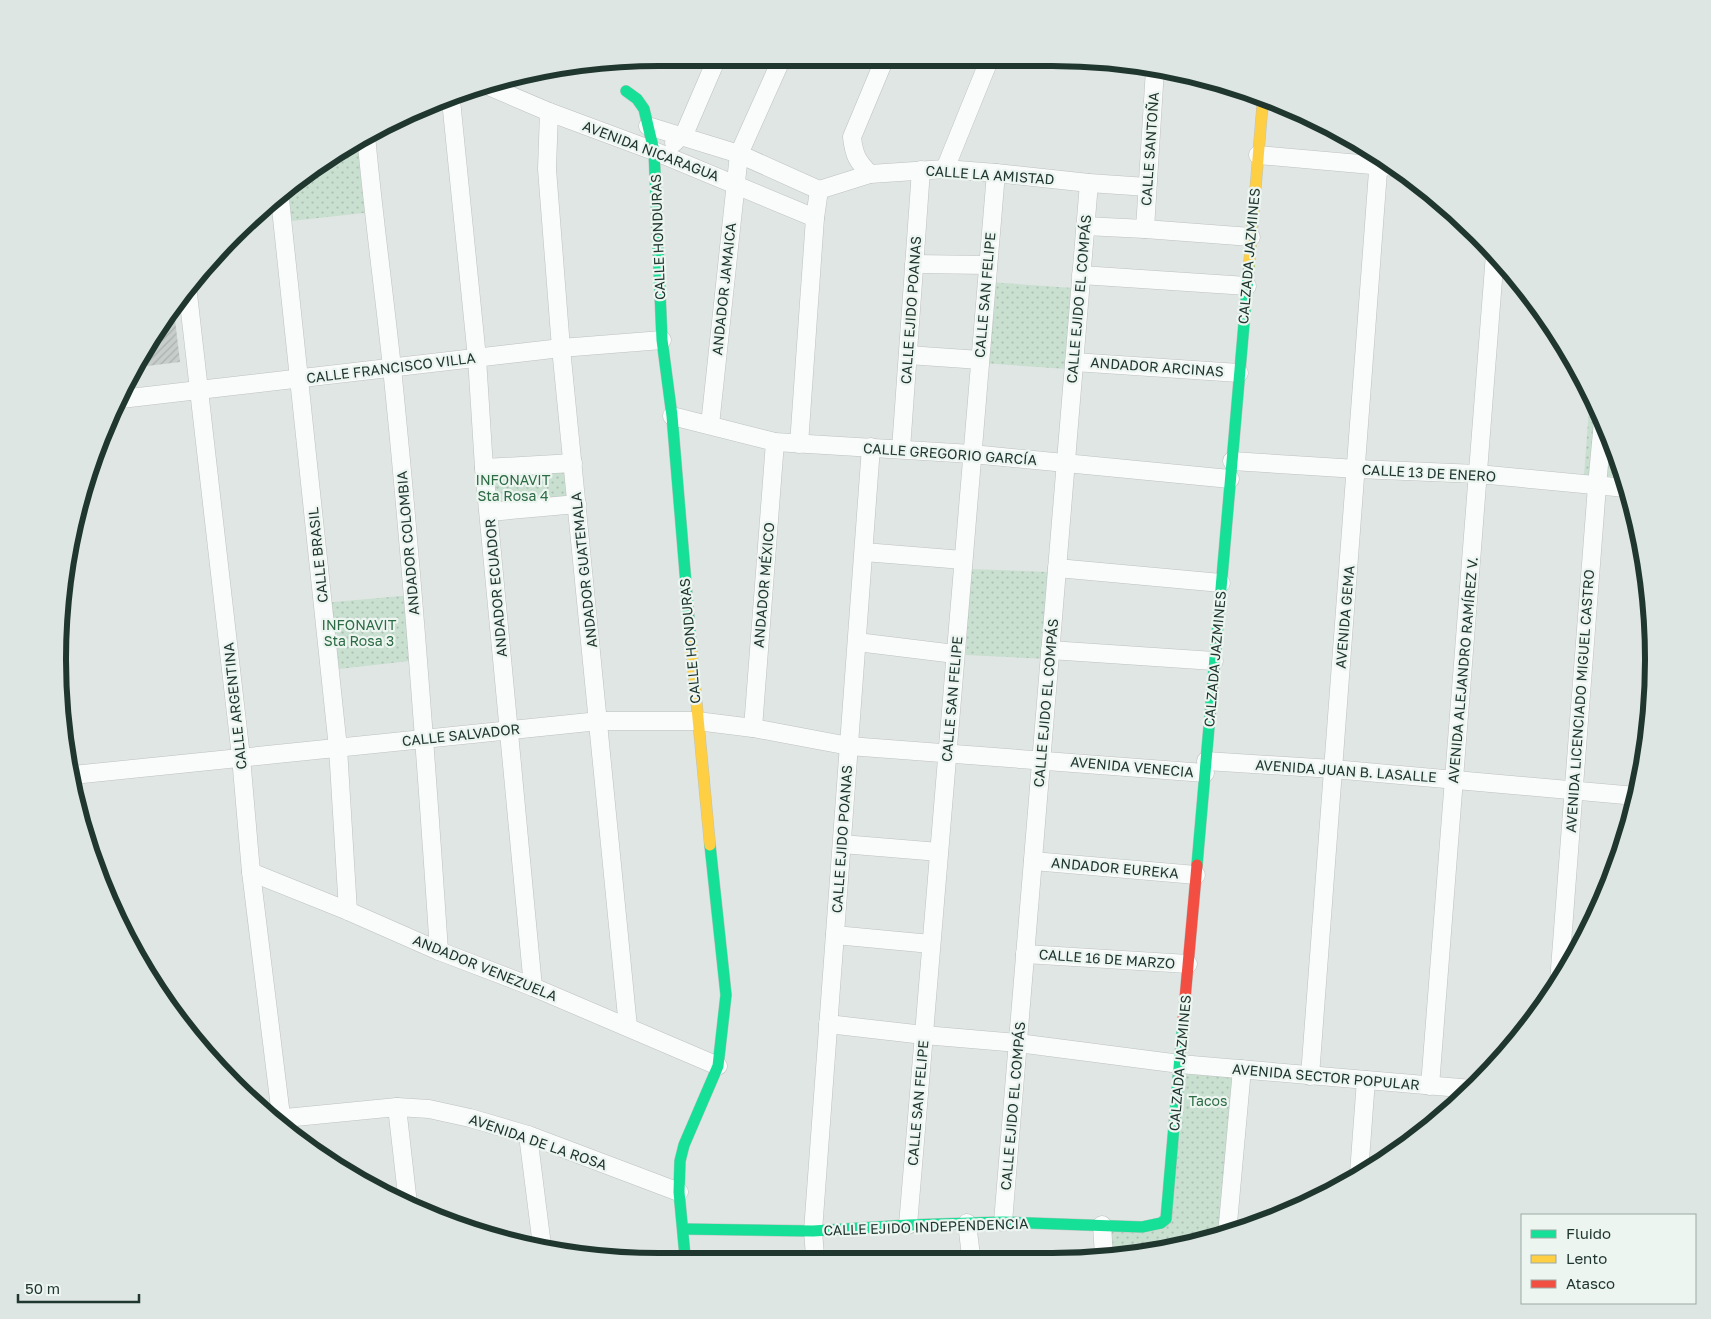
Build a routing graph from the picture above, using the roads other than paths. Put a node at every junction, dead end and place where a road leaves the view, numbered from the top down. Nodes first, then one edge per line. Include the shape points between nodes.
1 (714, 66) edge
2 (778, 66) edge
3 (882, 66) edge
4 (987, 66) edge
5 (1155, 76) edge
6 (496, 89) edge
7 (626, 91) dead end
8 (451, 104) edge
9 (1262, 105) edge
10 (550, 112) junction
11 (648, 126) junction
12 (680, 136) junction
13 (367, 144) edge
14 (654, 151) junction
15 (739, 154) junction
16 (1258, 155) junction
17 (1375, 162) edge
18 (1384, 168) edge
19 (945, 169) junction
20 (921, 170) junction
21 (996, 173) junction
22 (870, 174) junction
23 (1089, 183) junction
24 (735, 184) junction
25 (1148, 187) junction
26 (819, 190) junction
27 (280, 203) edge
28 (815, 218) junction
29 (1085, 226) junction
30 (1145, 229) junction
31 (1251, 237) junction
32 (914, 264) junction
33 (1494, 264) edge
34 (988, 265) junction
35 (1081, 275) junction
36 (1247, 286) junction
37 (189, 299) edge
38 (662, 340) junction
39 (561, 348) junction
40 (908, 355) junction
41 (477, 358) junction
42 (980, 360) junction
43 (1074, 362) junction
44 (392, 368) junction
45 (1239, 373) junction
46 (299, 379) junction
47 (199, 390) junction
48 (126, 398) edge
49 (672, 416) junction
50 (710, 425) junction
51 (1602, 436) edge
52 (775, 442) junction
53 (799, 444) junction
54 (871, 447) junction
55 (901, 450) junction
56 (972, 454) junction
57 (1232, 461) junction
58 (573, 463) junction
59 (1066, 463) junction
60 (484, 468) junction
61 (1357, 469) junction
62 (1478, 474) junction
63 (1230, 479) junction
64 (1597, 486) junction
65 (1619, 488) edge
66 (577, 504) junction
67 (489, 512) junction
68 (864, 552) junction
69 (963, 560) junction
70 (1057, 568) junction
71 (1221, 583) junction
72 (857, 642) junction
73 (1050, 650) junction
74 (955, 654) junction
75 (1214, 661) junction
76 (599, 721) junction
77 (697, 721) junction
78 (752, 728) junction
79 (508, 730) junction
80 (425, 739) junction
81 (849, 746) junction
82 (338, 748) junction
83 (947, 754) junction
84 (240, 758) junction
85 (1041, 760) junction
86 (1205, 767) junction
87 (1333, 768) junction
88 (78, 775) edge
89 (1454, 779) junction
90 (1573, 791) junction
91 (1629, 795) edge
92 (842, 844) junction
93 (939, 852) junction
94 (1033, 861) junction
95 (251, 872) junction
96 (1196, 875) junction
97 (348, 911) junction
98 (835, 935) junction
99 (932, 944) junction
100 (439, 951) junction
101 (1026, 954) junction
102 (1188, 964) junction
103 (1559, 965) edge
104 (533, 987) junction
105 (828, 1024) junction
106 (628, 1028) junction
107 (924, 1036) junction
108 (1018, 1043) junction
109 (1180, 1064) junction
110 (718, 1066) junction
111 (1242, 1070) junction
112 (1310, 1076) junction
113 (1366, 1080) junction
114 (1430, 1086) junction
115 (1461, 1089) edge
116 (397, 1107) junction
117 (278, 1114) edge
118 (285, 1119) edge
119 (528, 1135) junction
120 (1360, 1166) edge
121 (679, 1192) junction
122 (407, 1197) edge
123 (1166, 1220) joint
124 (1004, 1222) junction
125 (966, 1223) junction
126 (908, 1225) junction
127 (1102, 1225) junction
128 (1228, 1226) edge
129 (683, 1229) junction
130 (813, 1231) junction
131 (541, 1240) edge
132 (1104, 1250) edge
133 (685, 1253) edge
134 (815, 1253) edge
135 (971, 1253) edge

1 - 12 street via 686,130
2 - 15 street, ANDADOR JAMAICA
3 - 22 street via 852,137 859,163
4 - 19 street
5 - 25 street, CALLE SANTOÑA
6 - 10 street, AVENIDA NICARAGUA
7 - 11 street, CALLE HONDURAS via 644,109
8 - 41 street, ANDADOR ECUADOR
9 - 16 street, CALZADA JAZMINES
10 - 14 street, AVENIDA NICARAGUA
10 - 39 street, ANDADOR GUATEMALA via 547,169
11 - 12 street
11 - 14 street, CALLE HONDURAS
12 - 14 street via 674,143
12 - 15 street
13 - 44 street, ANDADOR COLOMBIA
14 - 24 street, AVENIDA NICARAGUA
14 - 38 street, CALLE HONDURAS
15 - 24 street, ANDADOR JAMAICA
15 - 26 street
16 - 17 street
16 - 31 street, CALZADA JAZMINES
18 - 61 street, AVENIDA GEMA
19 - 20 street, CALLE LA AMISTAD
19 - 21 street, CALLE LA AMISTAD
20 - 22 street, CALLE LA AMISTAD
20 - 32 street, CALLE EJIDO POANAS
21 - 23 street, CALLE LA AMISTAD
21 - 34 street, CALLE SAN FELIPE
22 - 26 street, CALLE LA AMISTAD
23 - 25 street, CALLE LA AMISTAD
23 - 29 street, CALLE EJIDO EL COMPÁS
24 - 28 street, AVENIDA NICARAGUA
24 - 50 street, ANDADOR JAMAICA
25 - 30 street, CALLE SANTOÑA
26 - 28 street
27 - 46 street, CALLE BRASIL
28 - 53 street
29 - 30 street
29 - 35 street, CALLE EJIDO EL COMPÁS
30 - 31 street
31 - 36 street, CALZADA JAZMINES
32 - 34 street
32 - 40 street, CALLE EJIDO POANAS
33 - 62 street, AVENIDA ALEJANDRO RAMÍREZ V.
34 - 42 street, CALLE SAN FELIPE
35 - 36 street
35 - 43 street, CALLE EJIDO EL COMPÁS
36 - 45 street, CALZADA JAZMINES
37 - 47 street, CALLE ARGENTINA
38 - 39 street, CALLE FRANCISCO VILLA
38 - 49 street, CALLE HONDURAS
39 - 41 street, CALLE FRANCISCO VILLA
39 - 58 street, ANDADOR GUATEMALA
40 - 42 street
40 - 55 street, CALLE EJIDO POANAS
41 - 44 street, CALLE FRANCISCO VILLA
41 - 60 street, ANDADOR ECUADOR
42 - 56 street, CALLE SAN FELIPE
43 - 45 street, ANDADOR ARCINAS
43 - 59 street, CALLE EJIDO EL COMPÁS
44 - 46 street, CALLE FRANCISCO VILLA
44 - 80 street, ANDADOR COLOMBIA
45 - 57 street, CALZADA JAZMINES
46 - 47 street, CALLE FRANCISCO VILLA
46 - 82 street, CALLE BRASIL
47 - 48 street, CALLE FRANCISCO VILLA
47 - 84 street, CALLE ARGENTINA
49 - 50 street, CALLE GREGORIO GARCÍA
49 - 77 street, CALLE HONDURAS
50 - 52 street, CALLE GREGORIO GARCÍA
51 - 64 street, AVENIDA LICENCIADO MIGUEL CASTRO
52 - 53 street, CALLE GREGORIO GARCÍA
52 - 78 street, ANDADOR MÉXICO
53 - 54 street, CALLE GREGORIO GARCÍA
54 - 55 street, CALLE GREGORIO GARCÍA
54 - 68 street, CALLE EJIDO POANAS
55 - 56 street, CALLE GREGORIO GARCÍA
56 - 59 street, CALLE GREGORIO GARCÍA
56 - 69 street, CALLE SAN FELIPE
57 - 61 street, CALLE 13 DE ENERO
57 - 63 street, CALZADA JAZMINES
58 - 60 street
58 - 66 street, ANDADOR GUATEMALA
59 - 63 street, CALLE GREGORIO GARCÍA
59 - 70 street, CALLE EJIDO EL COMPÁS
60 - 67 street, ANDADOR ECUADOR
61 - 62 street, CALLE 13 DE ENERO
61 - 87 street, AVENIDA GEMA
62 - 64 street, CALLE 13 DE ENERO
62 - 89 street, AVENIDA ALEJANDRO RAMÍREZ V.
63 - 71 street, CALZADA JAZMINES
64 - 65 street, CALLE 13 DE ENERO
64 - 90 street, AVENIDA LICENCIADO MIGUEL CASTRO
66 - 67 street
66 - 76 street, ANDADOR GUATEMALA
67 - 79 street, ANDADOR ECUADOR
68 - 69 street
68 - 72 street, CALLE EJIDO POANAS
69 - 74 street, CALLE SAN FELIPE
70 - 71 street
70 - 73 street, CALLE EJIDO EL COMPÁS
71 - 75 street, CALZADA JAZMINES
72 - 74 street
72 - 81 street, CALLE EJIDO POANAS
73 - 75 street
73 - 85 street, CALLE EJIDO EL COMPÁS
74 - 83 street, CALLE SAN FELIPE
75 - 86 street, CALZADA JAZMINES
76 - 77 street, CALLE SALVADOR
76 - 79 street, CALLE SALVADOR
76 - 106 street, ANDADOR GUATEMALA
77 - 78 street, CALLE SALVADOR
77 - 110 street, CALLE HONDURAS via 726,996
78 - 81 street, CALLE SALVADOR
79 - 80 street, CALLE SALVADOR
79 - 104 street, ANDADOR ECUADOR
80 - 82 street, CALLE SALVADOR
80 - 100 street, ANDADOR COLOMBIA
81 - 83 street, AVENIDA VENECIA
81 - 92 street, CALLE EJIDO POANAS
82 - 84 street, CALLE SALVADOR
82 - 97 street, CALLE BRASIL
83 - 85 street, AVENIDA VENECIA
83 - 93 street, CALLE SAN FELIPE
84 - 88 street, CALLE SALVADOR
84 - 95 street, CALLE ARGENTINA
85 - 86 street, AVENIDA VENECIA
85 - 94 street, CALLE EJIDO EL COMPÁS
86 - 87 street, AVENIDA JUAN B. LASALLE
86 - 96 street, CALZADA JAZMINES
87 - 89 street, AVENIDA JUAN B. LASALLE
87 - 112 street, AVENIDA GEMA
89 - 90 street, AVENIDA JUAN B. LASALLE
89 - 114 street, AVENIDA ALEJANDRO RAMÍREZ V.
90 - 91 street, AVENIDA JUAN B. LASALLE
90 - 103 street, AVENIDA LICENCIADO MIGUEL CASTRO
92 - 93 street
92 - 98 street, CALLE EJIDO POANAS
93 - 99 street, CALLE SAN FELIPE
94 - 96 street, ANDADOR EUREKA
94 - 101 street, CALLE EJIDO EL COMPÁS
95 - 97 street, ANDADOR VENEZUELA
95 - 117 street, CALLE ARGENTINA
96 - 102 street, CALZADA JAZMINES
97 - 100 street, ANDADOR VENEZUELA
98 - 99 street
98 - 105 street, CALLE EJIDO POANAS
99 - 107 street, CALLE SAN FELIPE
100 - 104 street, ANDADOR VENEZUELA
101 - 102 street, CALLE 16 DE MARZO
101 - 108 street, CALLE EJIDO EL COMPÁS
102 - 109 street, CALZADA JAZMINES
104 - 106 street, ANDADOR VENEZUELA
105 - 107 street, AVENIDA SECTOR POPULAR
105 - 130 street, CALLE EJIDO POANAS
106 - 110 street, ANDADOR VENEZUELA
107 - 108 street, AVENIDA SECTOR POPULAR
107 - 126 street, CALLE SAN FELIPE
108 - 109 street, AVENIDA SECTOR POPULAR
108 - 124 street, CALLE EJIDO EL COMPÁS
109 - 111 street, AVENIDA SECTOR POPULAR
109 - 123 street, CALZADA JAZMINES
110 - 121 street, CALLE HONDURAS via 684,1145
111 - 112 street, AVENIDA SECTOR POPULAR
111 - 128 street
112 - 113 street, AVENIDA SECTOR POPULAR
113 - 114 street, AVENIDA SECTOR POPULAR
113 - 120 street
114 - 115 street, AVENIDA SECTOR POPULAR
116 - 118 street, AVENIDA DE LA ROSA
116 - 119 street, AVENIDA DE LA ROSA via 470,1118
116 - 122 street
119 - 121 street, AVENIDA DE LA ROSA
119 - 131 street
121 - 129 street, CALLE HONDURAS
123 - 127 street, CALLE EJIDO INDEPENDENCIA via 1142,1227
124 - 125 street, CALLE EJIDO INDEPENDENCIA
124 - 127 street, CALLE EJIDO INDEPENDENCIA
125 - 126 street, CALLE EJIDO INDEPENDENCIA
125 - 135 street
126 - 130 street, CALLE EJIDO INDEPENDENCIA
127 - 132 street
129 - 130 street, CALLE EJIDO INDEPENDENCIA
129 - 133 street, CALLE HONDURAS
130 - 134 street, CALLE EJIDO POANAS

